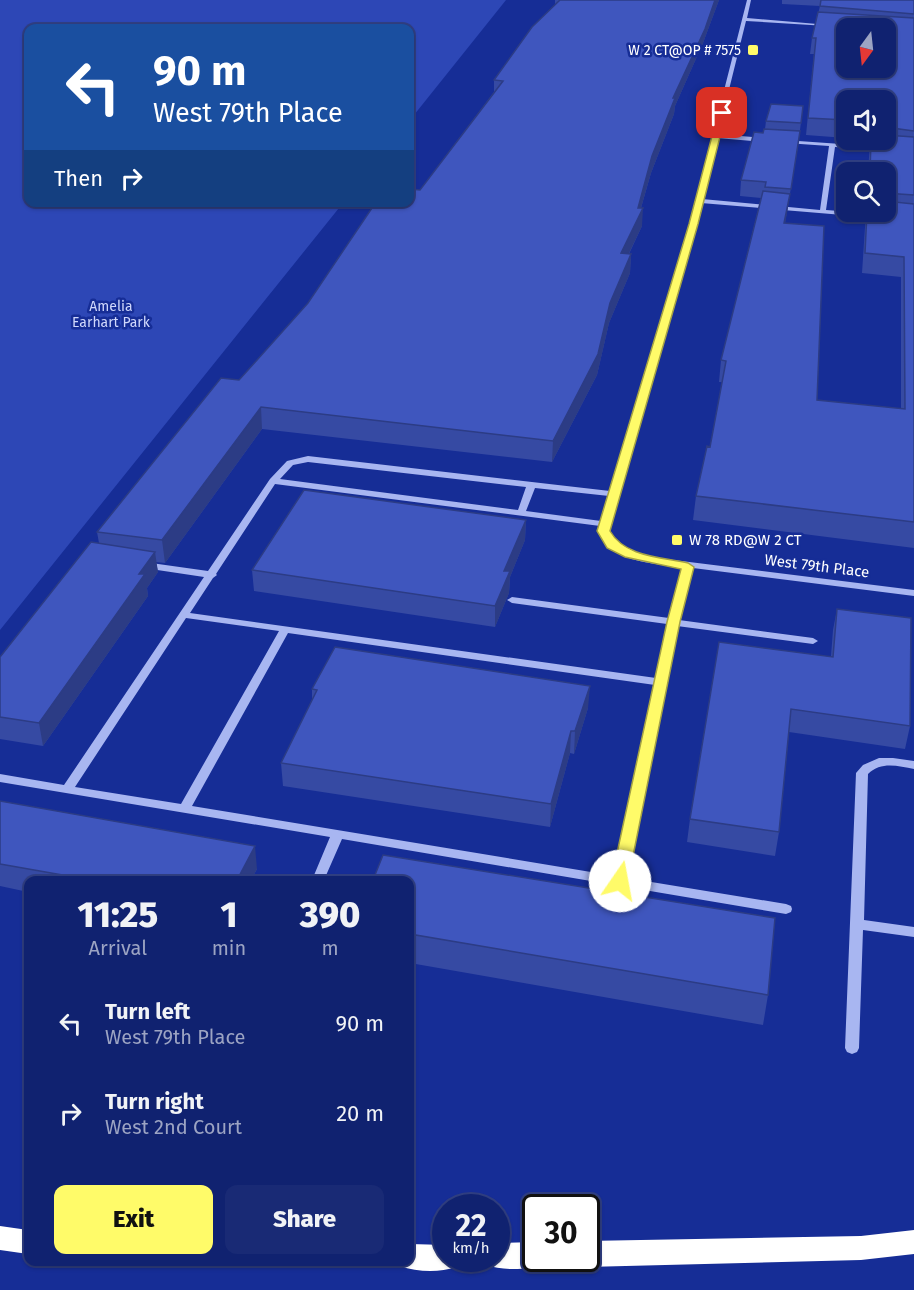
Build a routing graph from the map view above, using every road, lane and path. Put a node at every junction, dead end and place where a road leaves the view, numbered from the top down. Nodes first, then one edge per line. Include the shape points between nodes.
1 (749, 0) edge
2 (744, 19) junction
3 (836, 25) edge
4 (717, 136) junction
5 (832, 145) junction
6 (836, 145) edge
7 (698, 201) junction
8 (824, 212) junction
9 (836, 213) edge
10 (273, 481) junction
11 (532, 484) junction
12 (615, 494) junction
13 (521, 513) junction
14 (605, 524) junction
15 (129, 563) edge
16 (688, 567) junction
17 (212, 575) junction
18 (914, 593) edge
19 (512, 600) dead end
20 (186, 615) junction
21 (673, 622) junction
22 (285, 629) junction
23 (813, 641) dead end
24 (660, 682) junction
25 (914, 765) edge
26 (0, 778) edge
27 (67, 789) junction
28 (185, 808) junction
29 (338, 834) junction
30 (320, 876) edge
31 (620, 881) junction
32 (786, 909) dead end
33 (857, 924) junction
34 (914, 932) edge
35 (852, 1048) dead end
36 (0, 1238) edge
37 (24, 1241) edge
38 (914, 1242) edge
39 (600, 1254) edge
40 (414, 1257) edge
41 (432, 1258) edge

1 - 2 street
2 - 3 street
2 - 4 street
4 - 5 street
4 - 7 street
5 - 6 street
5 - 8 street
7 - 8 street
7 - 12 street
8 - 9 street
10 - 11 street via 290,463 308,459
10 - 13 street
10 - 17 street
11 - 12 street
11 - 13 street
12 - 14 street
13 - 14 street
14 - 16 street, West 79th Place via 606,538 612,546 649,560
15 - 17 street
16 - 18 street, West 79th Place
16 - 21 street
17 - 20 street
19 - 21 street
20 - 22 street
20 - 27 street
21 - 23 street
21 - 24 street
22 - 24 street
22 - 28 street
24 - 31 street
25 - 33 street via 886,761 867,766 862,773
26 - 27 street
27 - 28 street
28 - 29 street
29 - 30 street
29 - 31 street
31 - 32 street
33 - 34 street
33 - 35 street
36 - 37 highway
38 - 39 highway via 861,1248
40 - 41 highway

